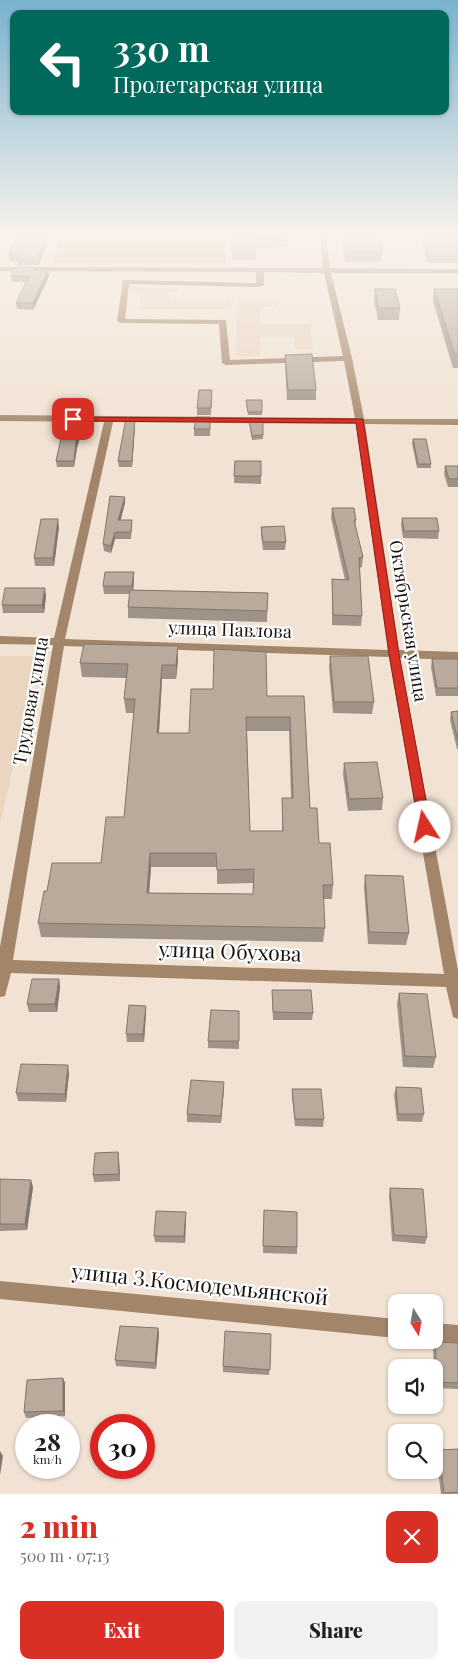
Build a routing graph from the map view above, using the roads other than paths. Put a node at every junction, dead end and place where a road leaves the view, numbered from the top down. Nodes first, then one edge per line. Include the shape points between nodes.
1 (123, 305) edge
2 (335, 305) edge
3 (348, 358) junction
4 (0, 418) edge
5 (110, 419) junction
6 (360, 421) junction
7 (458, 422) edge
8 (0, 640) edge
9 (59, 642) junction
10 (394, 654) junction
11 (458, 656) edge
12 (2, 966) edge
13 (455, 981) edge
14 (0, 991) edge
15 (458, 1012) edge
16 (0, 1290) edge
17 (388, 1328) edge
18 (443, 1333) edge
19 (458, 1335) edge

1 - 3 street via 121,321 223,322 226,363
2 - 3 street, Октябрьская улица
3 - 6 street, Октябрьская улица
4 - 5 street
5 - 6 street
5 - 9 street, Трудовая улица
6 - 7 street
6 - 10 street, Октябрьская улица
8 - 9 street, улица Павлова
9 - 10 street, улица Павлова
9 - 12 street, Трудовая улица
10 - 11 street, улица Павлова
10 - 13 street, Октябрьская улица
12 - 13 street, улица Обухова
12 - 14 street, Трудовая улица
13 - 15 street, Октябрьская улица
16 - 17 street, улица З.Космодемьянской
18 - 19 street

